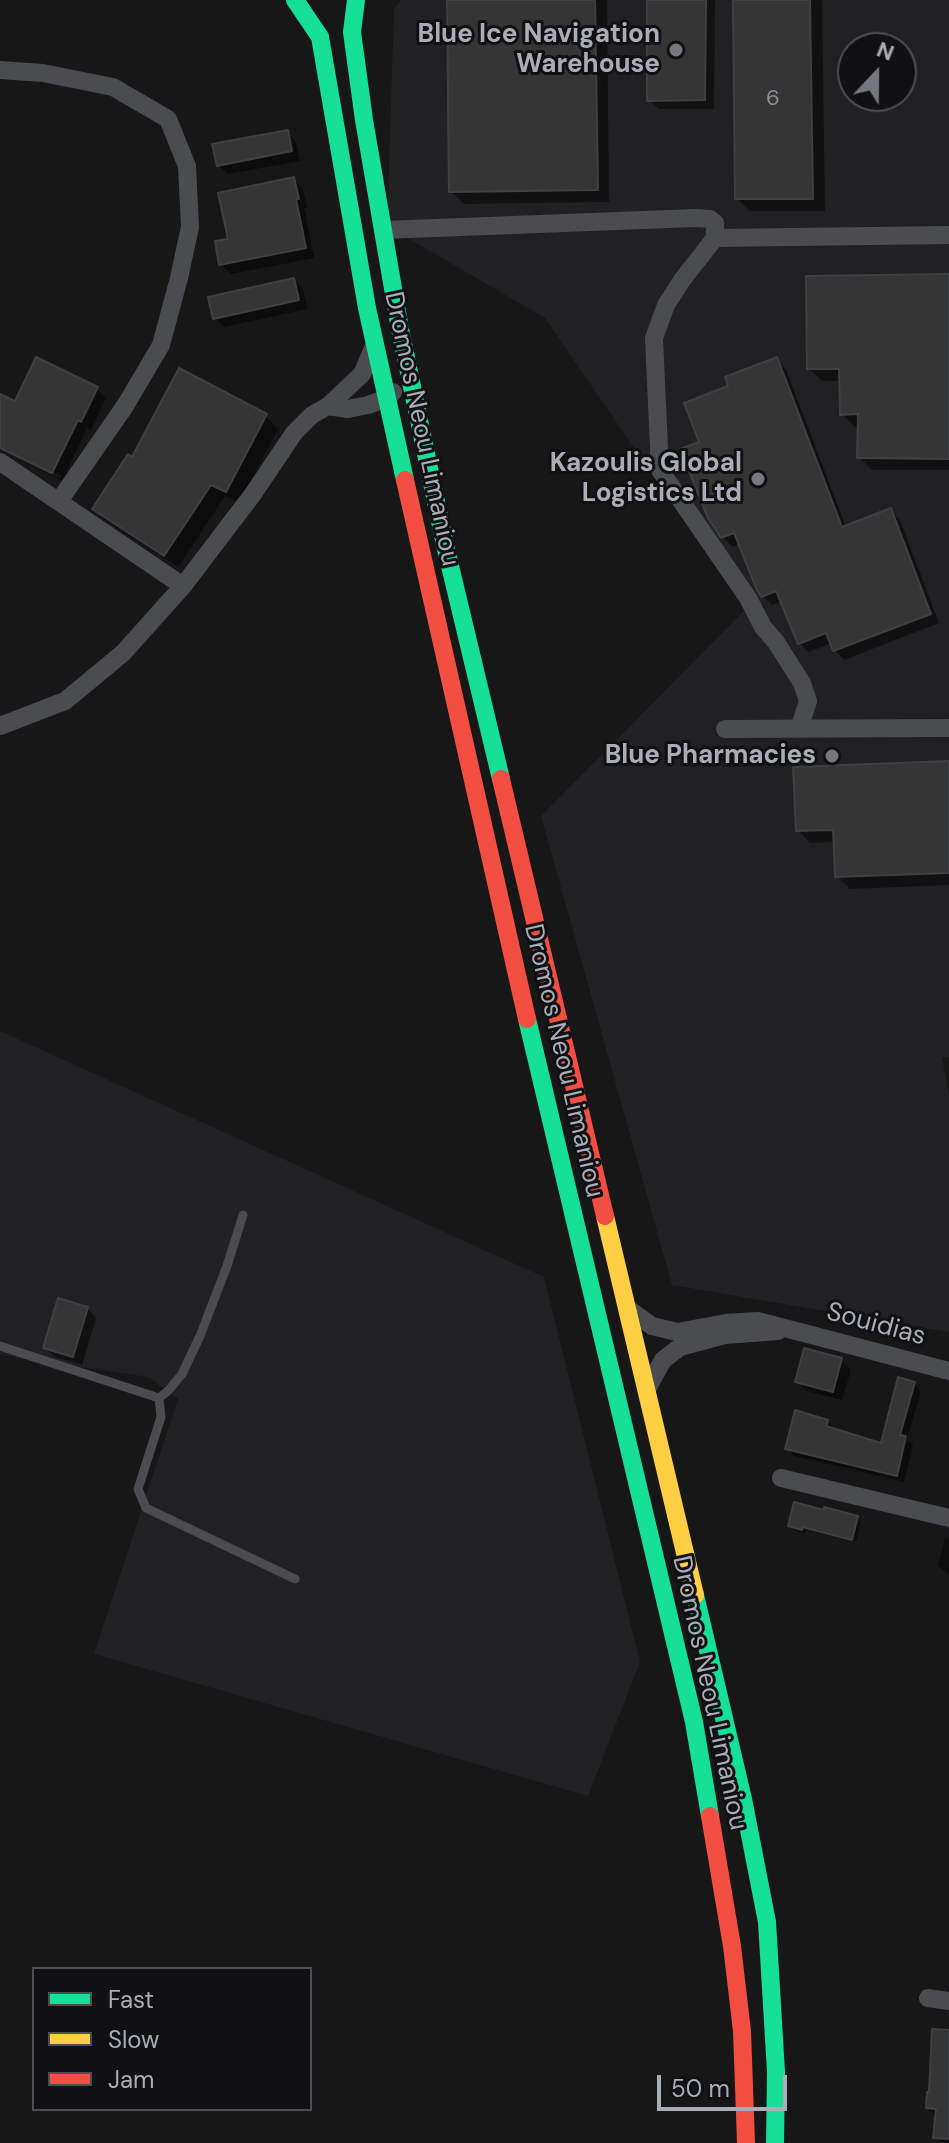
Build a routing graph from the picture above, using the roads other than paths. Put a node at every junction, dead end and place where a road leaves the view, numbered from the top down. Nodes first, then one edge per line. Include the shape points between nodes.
1 (295, 0) edge
2 (356, 0) edge
3 (0, 70) edge
4 (383, 230) junction
5 (949, 235) edge
6 (715, 238) junction
7 (400, 329) junction
8 (375, 345) junction
9 (387, 398) junction
10 (328, 406) junction
11 (0, 462) edge
12 (59, 501) junction
13 (183, 586) junction
14 (0, 726) edge
15 (949, 728) edge
16 (725, 729) dead end
17 (799, 729) junction
18 (243, 1215) dead end
19 (627, 1308) junction
20 (789, 1330) junction
21 (0, 1346) edge
22 (949, 1371) edge
23 (647, 1389) junction
24 (159, 1398) junction
25 (781, 1478) dead end
26 (949, 1518) edge
27 (295, 1579) dead end
28 (928, 1998) dead end
29 (949, 2001) edge
30 (746, 2143) edge
31 (775, 2143) edge

1 - 8 main road, Dromos Neou Limaniou via 320,37
2 - 4 main road, Dromos Neou Limaniou via 352,32
3 - 12 street via 113,87 168,119 187,166 190,227 161,345
4 - 6 street via 695,218 715,223
4 - 7 main road, Dromos Neou Limaniou
5 - 6 street
6 - 17 street via 666,305 654,338 660,470 802,683 808,701
7 - 9 street via 396,390
7 - 19 main road, Dromos Neou Limaniou via 448,561
8 - 9 main road, Dromos Neou Limaniou
8 - 10 street via 362,374
9 - 10 street via 348,409
9 - 30 main road, Dromos Neou Limaniou via 545,1104 694,1722 732,1946
10 - 13 street via 294,433
11 - 12 street
12 - 13 street
13 - 14 street via 123,653 65,701
15 - 17 street
16 - 17 street
18 - 24 lane via 182,1374
19 - 20 street, Souidias via 652,1326 677,1332 758,1321
19 - 23 main road, Dromos Neou Limaniou
20 - 22 street, Souidias
20 - 23 street, Souidias via 725,1335 680,1347 663,1360
21 - 24 lane
23 - 31 main road, Dromos Neou Limaniou via 767,1922
24 - 27 lane via 161,1417 138,1489 146,1508
25 - 26 street
28 - 29 street

